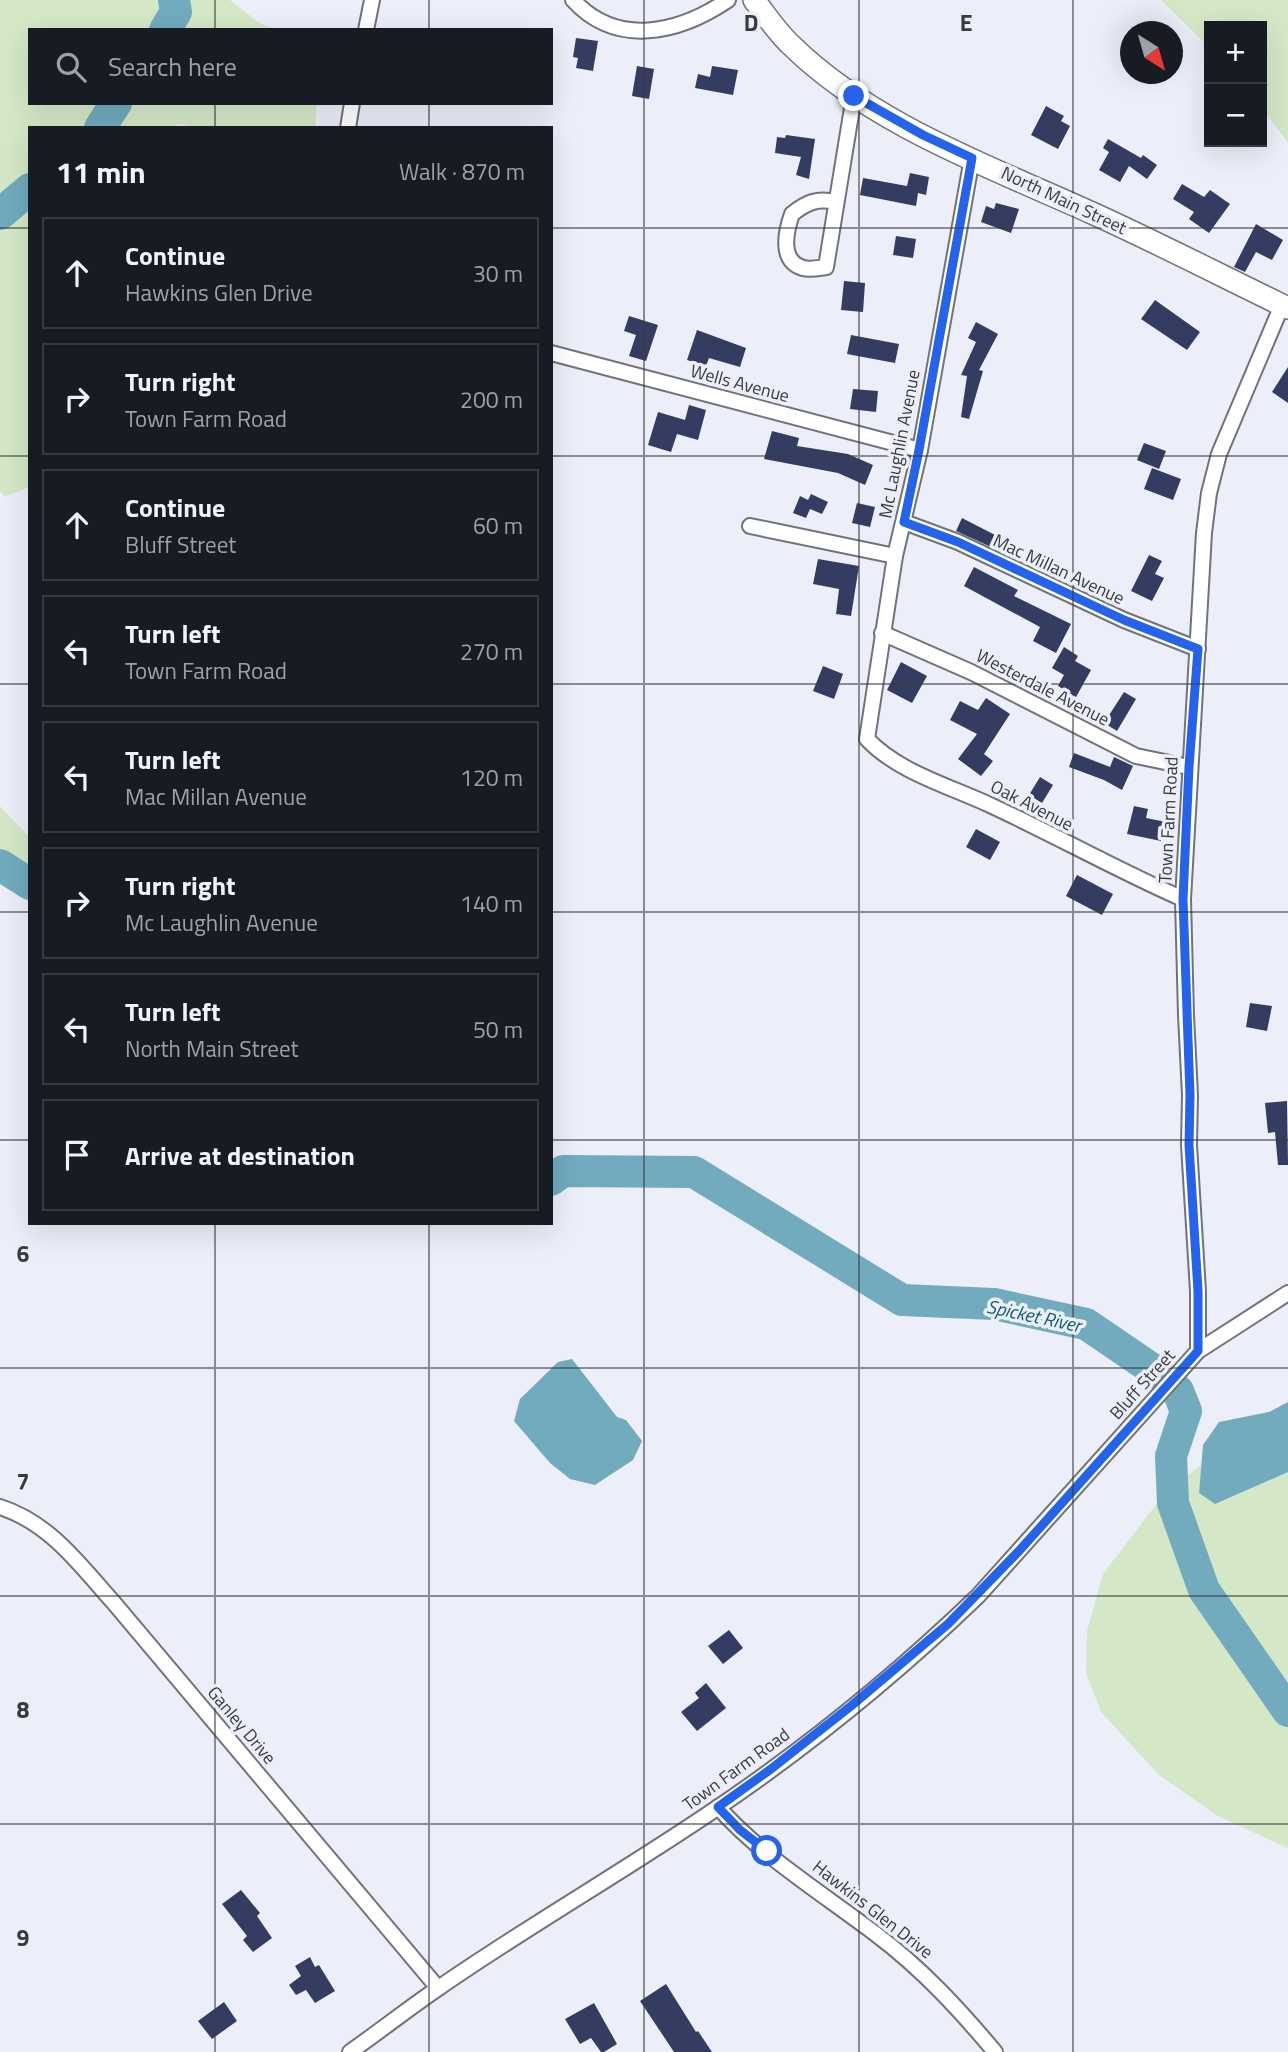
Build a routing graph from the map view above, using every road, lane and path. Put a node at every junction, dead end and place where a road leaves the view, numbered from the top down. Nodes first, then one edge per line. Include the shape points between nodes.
1 (372, 0) edge
2 (573, 0) edge
3 (728, 0) edge
4 (754, 0) edge
5 (366, 28) edge
6 (854, 96) junction
7 (352, 105) edge
8 (348, 126) edge
9 (972, 158) junction
10 (836, 202) junction
11 (1285, 307) edge
12 (553, 354) edge
13 (919, 450) junction
14 (904, 522) junction
15 (750, 526) dead end
16 (895, 556) junction
17 (882, 633) junction
18 (1198, 649) junction
19 (867, 739) joint
20 (1189, 767) junction
21 (1183, 899) junction
22 (1288, 1293) edge
23 (1198, 1351) junction
24 (1099, 1461) joint
25 (0, 1507) edge
26 (718, 1807) junction
27 (438, 1988) junction
28 (350, 2052) edge
29 (995, 2052) edge

1 - 5 street
2 - 3 street via 604,24 642,31 680,23
4 - 6 street, North Main Street via 790,44
6 - 9 street, North Main Street
6 - 10 street
7 - 8 street
9 - 11 street, North Main Street
9 - 13 street, Mc Laughlin Avenue
10 - 10 street via 826,267 805,270 787,252 785,240 792,214 813,201
11 - 18 street, Town Farm Road via 1213,473 1204,533
12 - 13 street, Wells Avenue
13 - 14 street, Mc Laughlin Avenue
14 - 16 street, Mc Laughlin Avenue
14 - 18 street, Mac Millan Avenue
15 - 16 street
16 - 17 street, Mc Laughlin Avenue
17 - 19 street, Mc Laughlin Avenue
17 - 20 street, Westerdale Avenue via 971,672 1136,756
18 - 20 street, Town Farm Road
19 - 21 street, Oak Avenue via 881,754 918,773
20 - 21 street, Town Farm Road
21 - 23 street, Town Farm Road
22 - 23 street, Bluff Street
23 - 24 street, Bluff Street
24 - 26 street, Town Farm Road via 948,1624 851,1706
25 - 27 street, Ganley Drive via 42,1527 68,1550
26 - 27 street, Town Farm Road
26 - 29 street, Hawkins Glen Drive via 754,1841 923,1973
27 - 28 street, Town Farm Road

